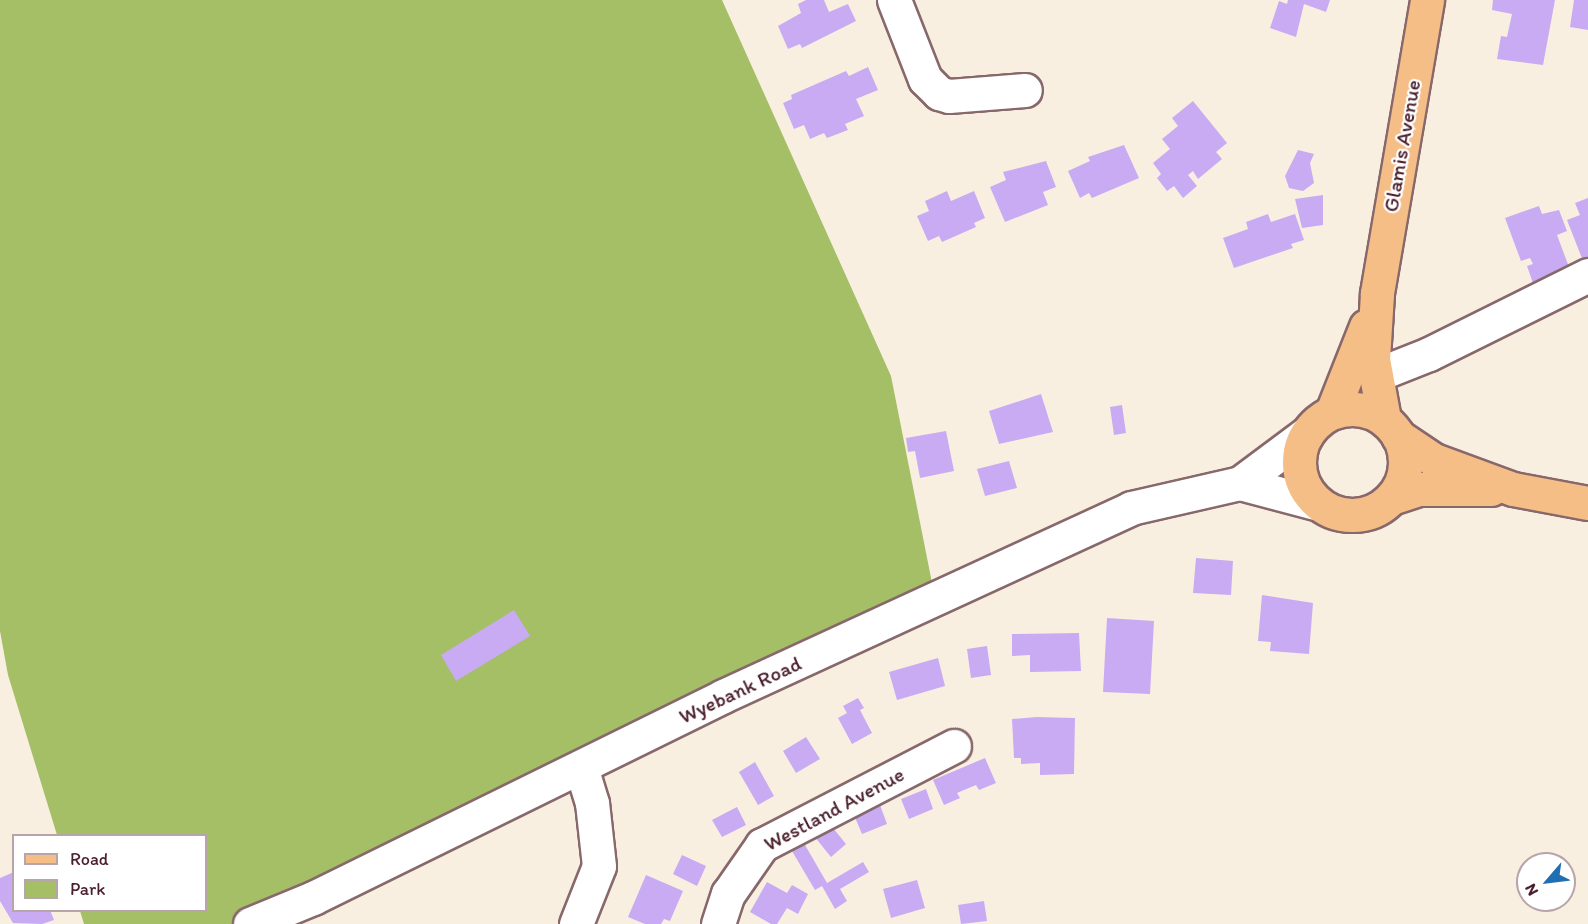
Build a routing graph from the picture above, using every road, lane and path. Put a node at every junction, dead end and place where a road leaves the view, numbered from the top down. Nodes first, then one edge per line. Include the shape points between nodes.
1 (894, 0) edge
2 (1427, 0) edge
3 (1025, 90) dead end
4 (1588, 275) edge
5 (1377, 293) junction
6 (1376, 375) junction
7 (1332, 412) junction
8 (1391, 427) junction
9 (1307, 433) junction
10 (1240, 483) junction
11 (1513, 489) junction
12 (1391, 498) junction
13 (1588, 503) edge
14 (1319, 504) junction
15 (954, 746) dead end
16 (580, 768) junction
17 (250, 924) edge
18 (576, 924) edge
19 (718, 924) edge

1 - 3 street via 926,79 939,93 949,96
2 - 5 main road, Glamis Avenue
4 - 6 street via 1429,354
5 - 6 main road, Glamis Avenue via 1373,359
5 - 7 main road, Glamis Avenue via 1357,355
6 - 8 main road, Glamis Avenue
7 - 8 main road via 1359,409
7 - 9 main road
8 - 11 main road via 1434,460
8 - 12 main road via 1404,468
9 - 10 street, Wyebank Road
9 - 14 main road via 1299,451 1299,471 1306,489
10 - 14 street, Wyebank Road
10 - 16 street, Wyebank Road via 1174,496 1094,524 723,696
11 - 12 main road via 1419,489
11 - 13 main road
12 - 14 main road via 1356,515 1337,513
15 - 19 street, Westland Avenue via 762,845 728,894
16 - 17 street, Wyebank Road via 313,898
16 - 18 street via 592,803 599,866

